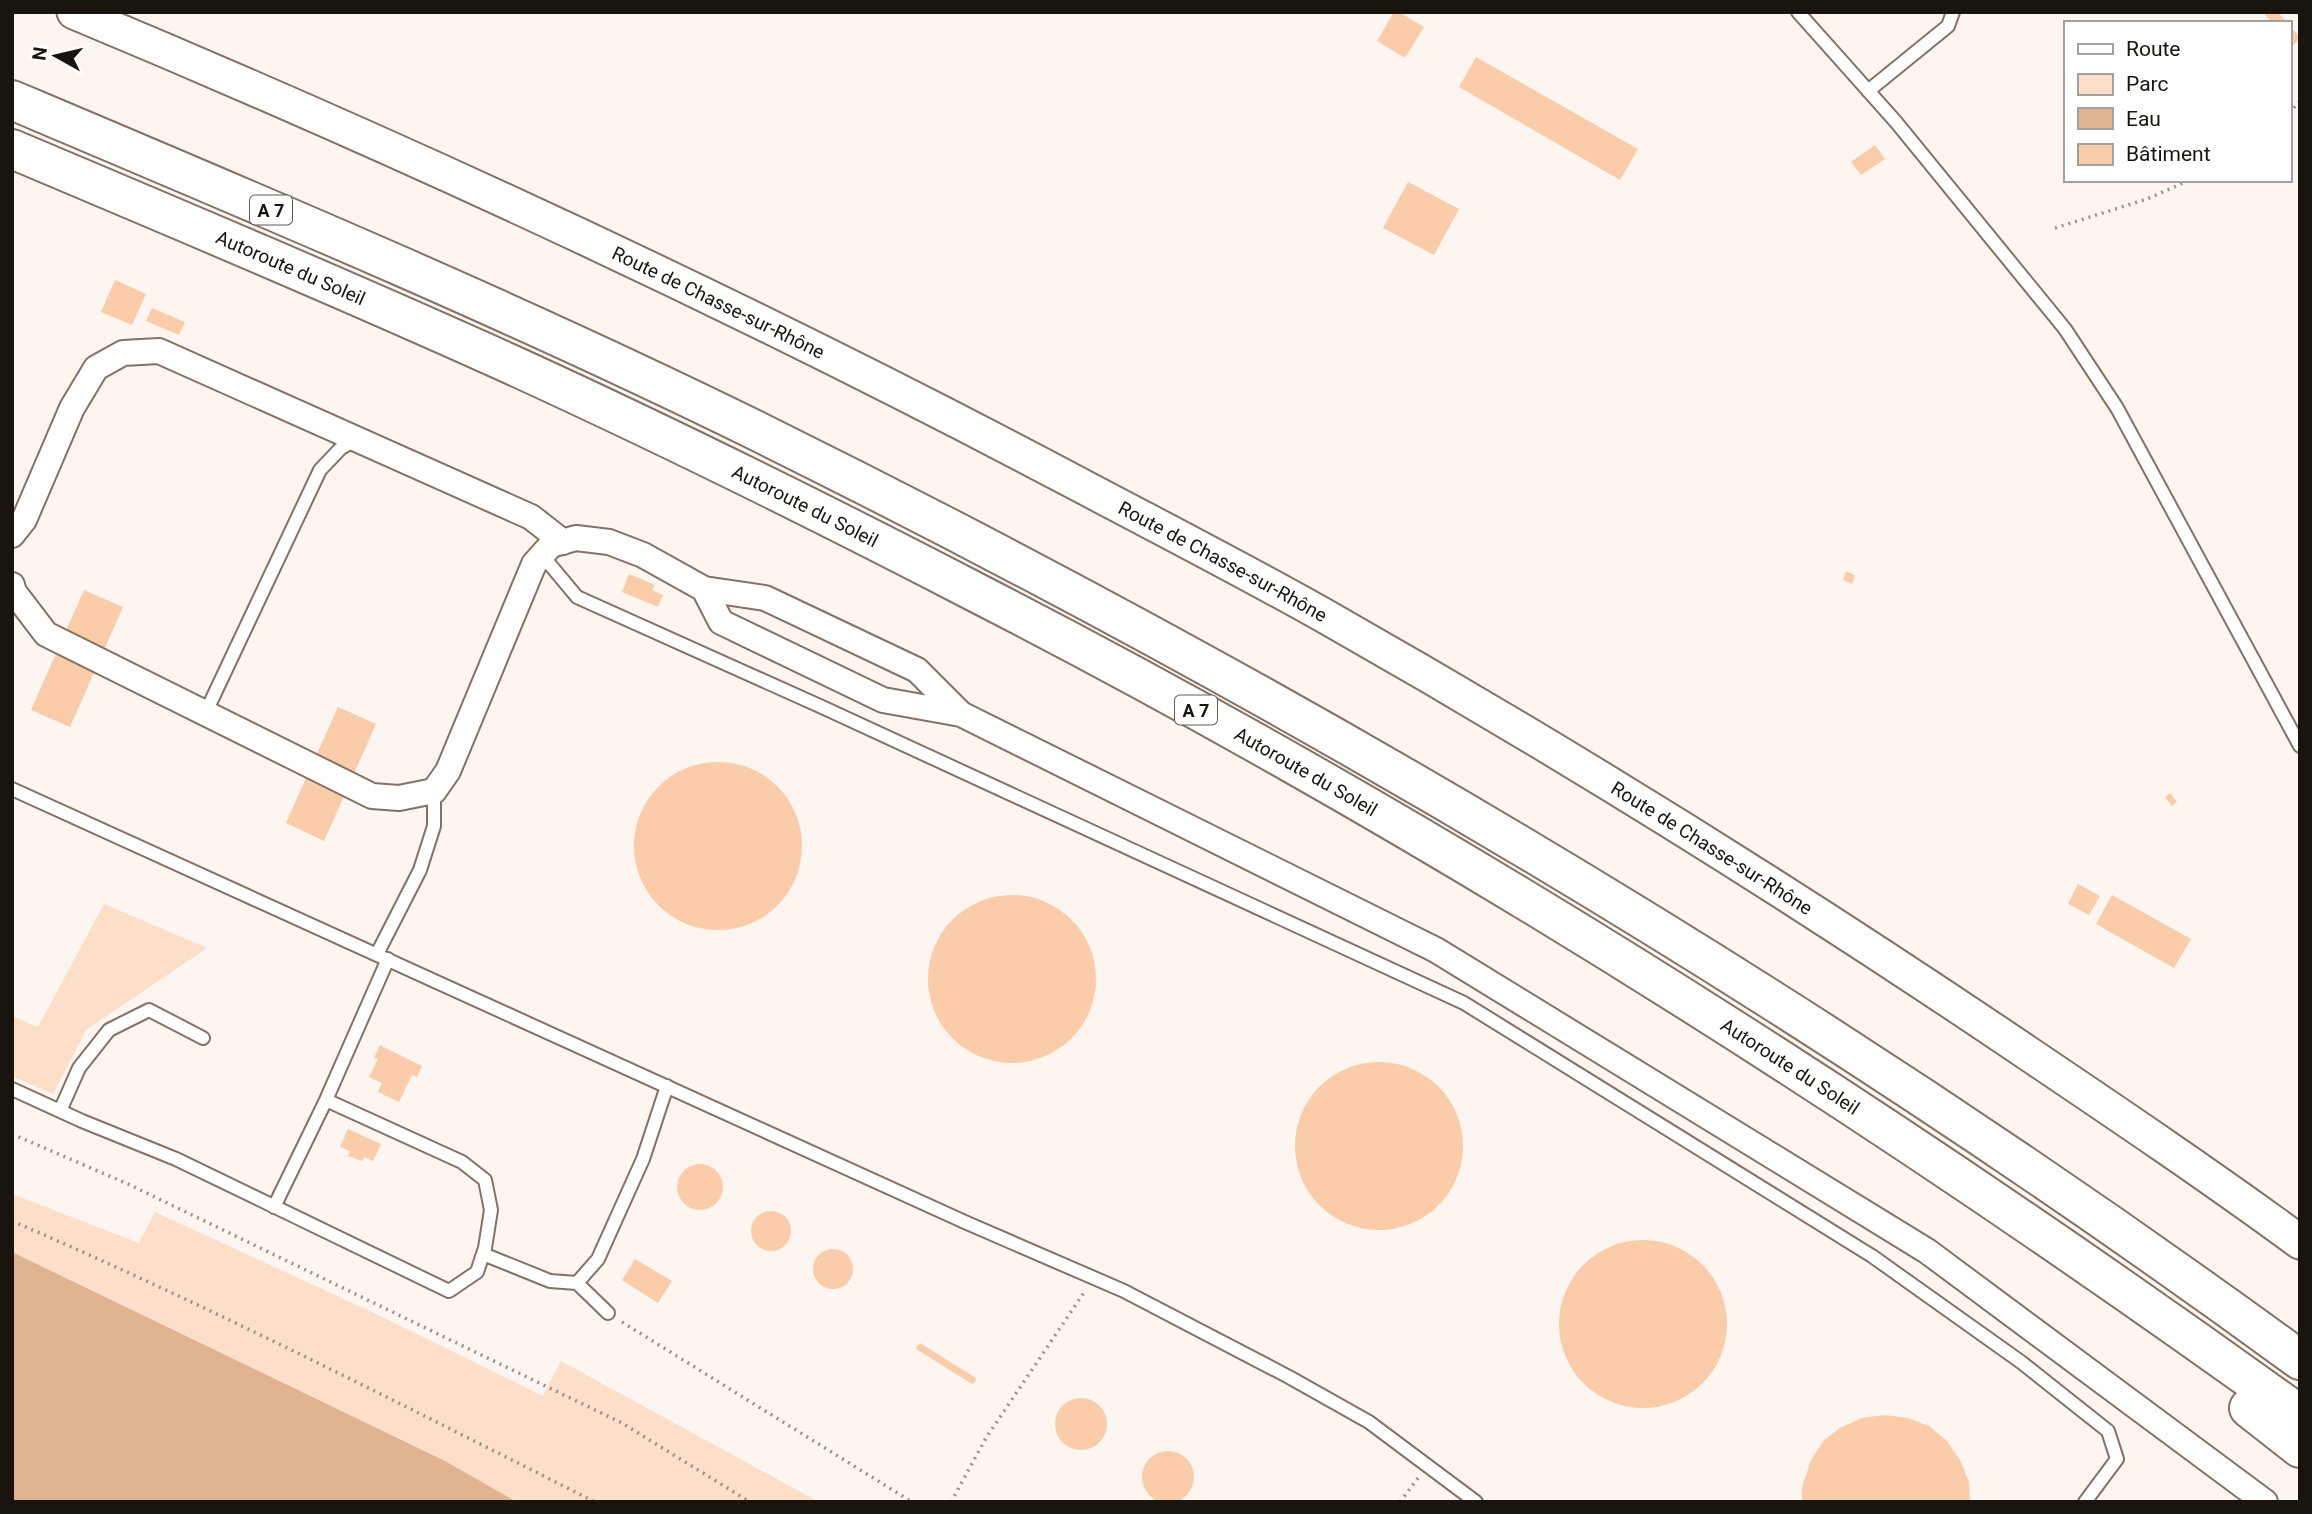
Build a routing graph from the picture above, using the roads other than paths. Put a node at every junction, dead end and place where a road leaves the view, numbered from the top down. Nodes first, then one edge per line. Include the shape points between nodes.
1 (74, 12) edge
2 (1798, 12) edge
3 (1954, 12) edge
4 (1868, 91) junction
5 (12, 100) edge
6 (12, 149) edge
7 (357, 439) junction
8 (12, 535) edge
9 (563, 542) junction
10 (542, 555) junction
11 (12, 585) edge
12 (704, 589) junction
13 (205, 714) junction
14 (961, 714) junction
15 (2300, 746) edge
16 (12, 789) edge
17 (433, 791) junction
18 (382, 957) junction
19 (204, 1038) dead end
20 (667, 1086) junction
21 (12, 1089) edge
22 (326, 1100) junction
23 (60, 1111) junction
24 (274, 1207) junction
25 (2300, 1242) edge
26 (483, 1254) junction
27 (577, 1283) junction
28 (608, 1313) road end
29 (2177, 1327) junction
30 (2300, 1360) edge
31 (2300, 1415) edge
32 (2300, 1448) edge
33 (1476, 1502) edge
34 (2085, 1502) edge
35 (2265, 1502) edge

1 - 25 main road, Route de Chasse-sur-Rhône via 374,140 760,320 961,421 1328,618 1770,884 2104,1104
2 - 4 lane
3 - 4 lane via 1948,26
4 - 15 lane via 2065,329 2117,408
5 - 30 highway, A 7 via 348,242 643,376 939,522 1212,666 1450,802 1721,966 2082,1204
6 - 29 highway, Autoroute du Soleil / A 7 via 327,282 625,418 988,598 1201,712 1502,886 1777,1056
7 - 8 street via 159,351 123,353 96,369 84,388 24,520
7 - 9 street via 531,517
7 - 13 lane via 320,470
9 - 10 street via 551,545
9 - 12 street via 576,538 609,542
10 - 17 street via 534,564 448,771
10 - 34 lane via 577,597 1464,1003 1872,1256 2021,1362 2108,1431 2117,1459
11 - 13 street via 46,634
12 - 14 street via 765,598 918,670
12 - 14 street via 721,622 883,700
13 - 17 street via 372,796 399,798
14 - 35 street via 1436,950 1927,1251
16 - 18 lane
17 - 18 lane via 434,826
18 - 20 lane
18 - 22 lane
19 - 23 lane via 149,1010 109,1030 79,1068
20 - 27 lane via 643,1159 598,1259
20 - 33 lane via 1171,1315 1369,1422
21 - 23 lane
22 - 24 lane
22 - 26 lane via 462,1162 485,1180 491,1210
23 - 24 lane via 176,1159
24 - 26 lane via 449,1291 477,1272
26 - 27 lane via 551,1281
27 - 28 lane
29 - 31 highway, Autoroute du Soleil / A 7
29 - 32 highway via 2208,1376

